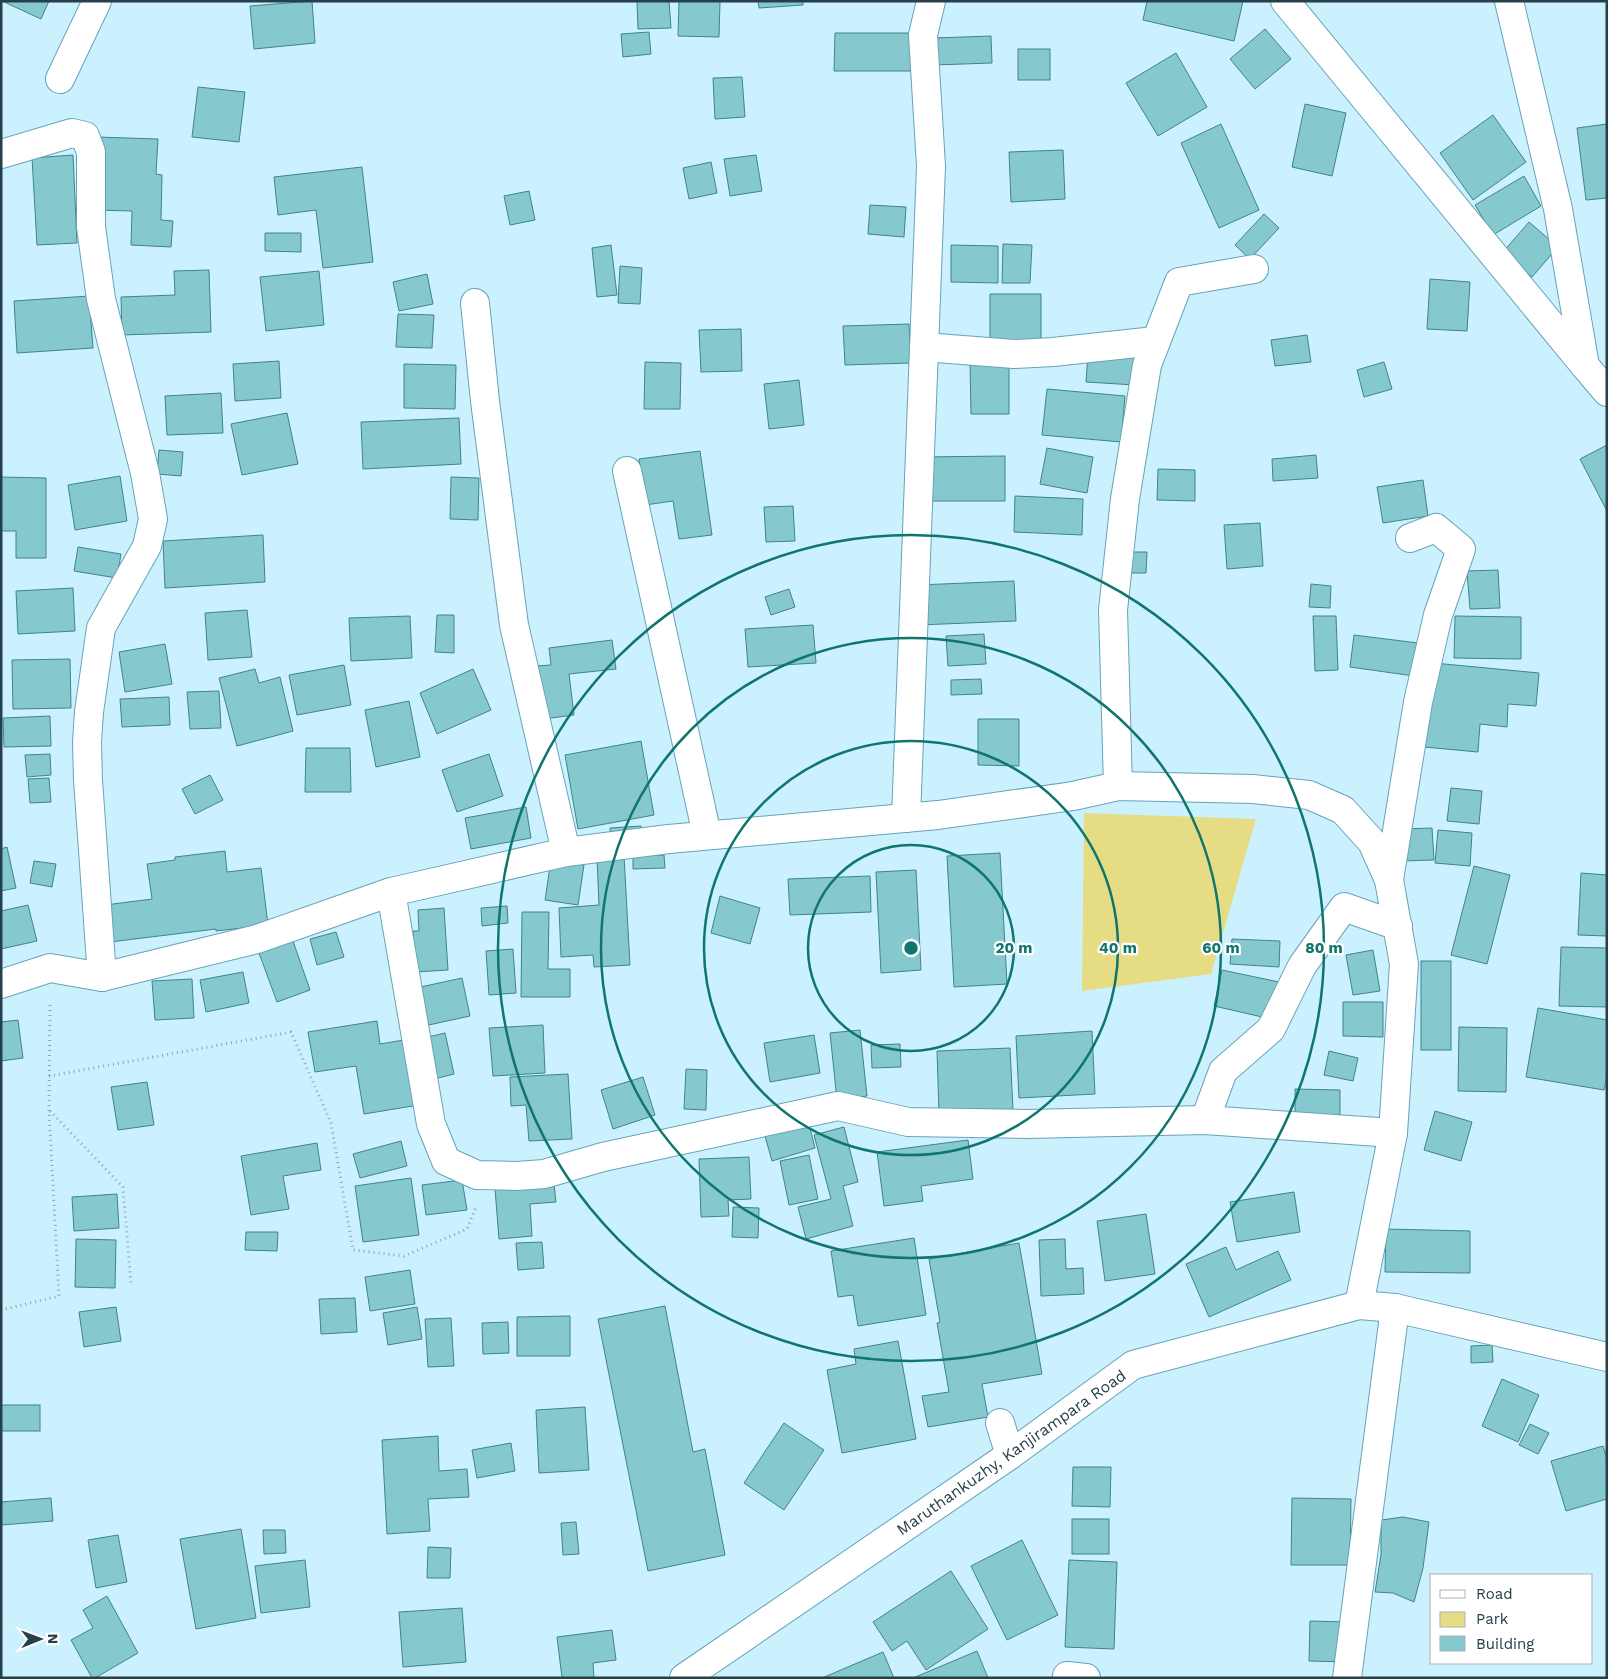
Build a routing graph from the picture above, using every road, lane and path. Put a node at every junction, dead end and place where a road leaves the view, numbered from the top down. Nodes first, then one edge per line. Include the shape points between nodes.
1 (97, 1) edge
2 (931, 1) edge
3 (1285, 1) edge
4 (1510, 1) edge
5 (60, 79) dead end
6 (1, 154) edge
7 (1254, 269) dead end
8 (474, 303) dead end
9 (1156, 341) junction
10 (924, 347) junction
11 (1585, 366) junction
12 (1607, 392) edge
13 (626, 471) dead end
14 (1410, 538) dead end
15 (1118, 786) junction
16 (906, 818) junction
17 (706, 835) junction
18 (566, 852) junction
19 (1389, 880) junction
20 (391, 892) junction
21 (1398, 926) junction
22 (50, 968) junction
23 (102, 976) junction
24 (1, 984) edge
25 (49, 1076) junction
26 (49, 1110) junction
27 (1205, 1120) junction
28 (1393, 1133) junction
29 (489, 1175) junction
30 (131, 1284) dead end
31 (1359, 1305) junction
32 (1394, 1308) junction
33 (1, 1310) edge
34 (1607, 1356) edge
35 (1000, 1423) dead end
36 (1010, 1455) junction
37 (684, 1678) edge
38 (1067, 1678) edge
39 (1086, 1678) edge
40 (1347, 1678) edge

1 - 5 street
2 - 10 street via 923,35 931,166
3 - 11 street
4 - 11 street via 1558,209
6 - 23 street via 72,133 85,136 92,152 91,227 102,299 145,473 153,519 147,546 102,628 89,712 88,780
7 - 9 street via 1179,282
8 - 18 street via 514,625
9 - 10 street via 1014,354
9 - 15 street via 1147,365 1124,499 1113,610
10 - 16 street
11 - 12 street
13 - 17 street
14 - 19 street via 1436,528 1461,549 1438,616 1418,702
15 - 16 street via 1073,796
15 - 19 street via 1253,789 1309,795 1343,810 1372,842
16 - 17 street
17 - 18 street
18 - 20 street
19 - 21 street
20 - 23 street via 256,939
20 - 29 street via 431,1124 446,1161 477,1175
21 - 27 street via 1344,906 1302,966 1271,1029 1223,1071
21 - 28 street via 1404,964
22 - 23 street
22 - 24 street
22 - 25 path
25 - 26 path
25 - 29 path via 291,1032 331,1123 353,1250 404,1256 467,1229
26 - 30 path via 123,1187
26 - 33 path via 60,1296
27 - 28 street
27 - 29 street via 1026,1124 908,1122 838,1106 602,1157 544,1174
28 - 31 street
31 - 32 street, Maruthankuzhy, Kanjirampara Road
31 - 36 street, Maruthankuzhy, Kanjirampara Road via 1133,1365
32 - 34 street, Maruthankuzhy, Kanjirampara Road
32 - 40 street
35 - 36 street
36 - 37 street, Maruthankuzhy, Kanjirampara Road
38 - 39 street

